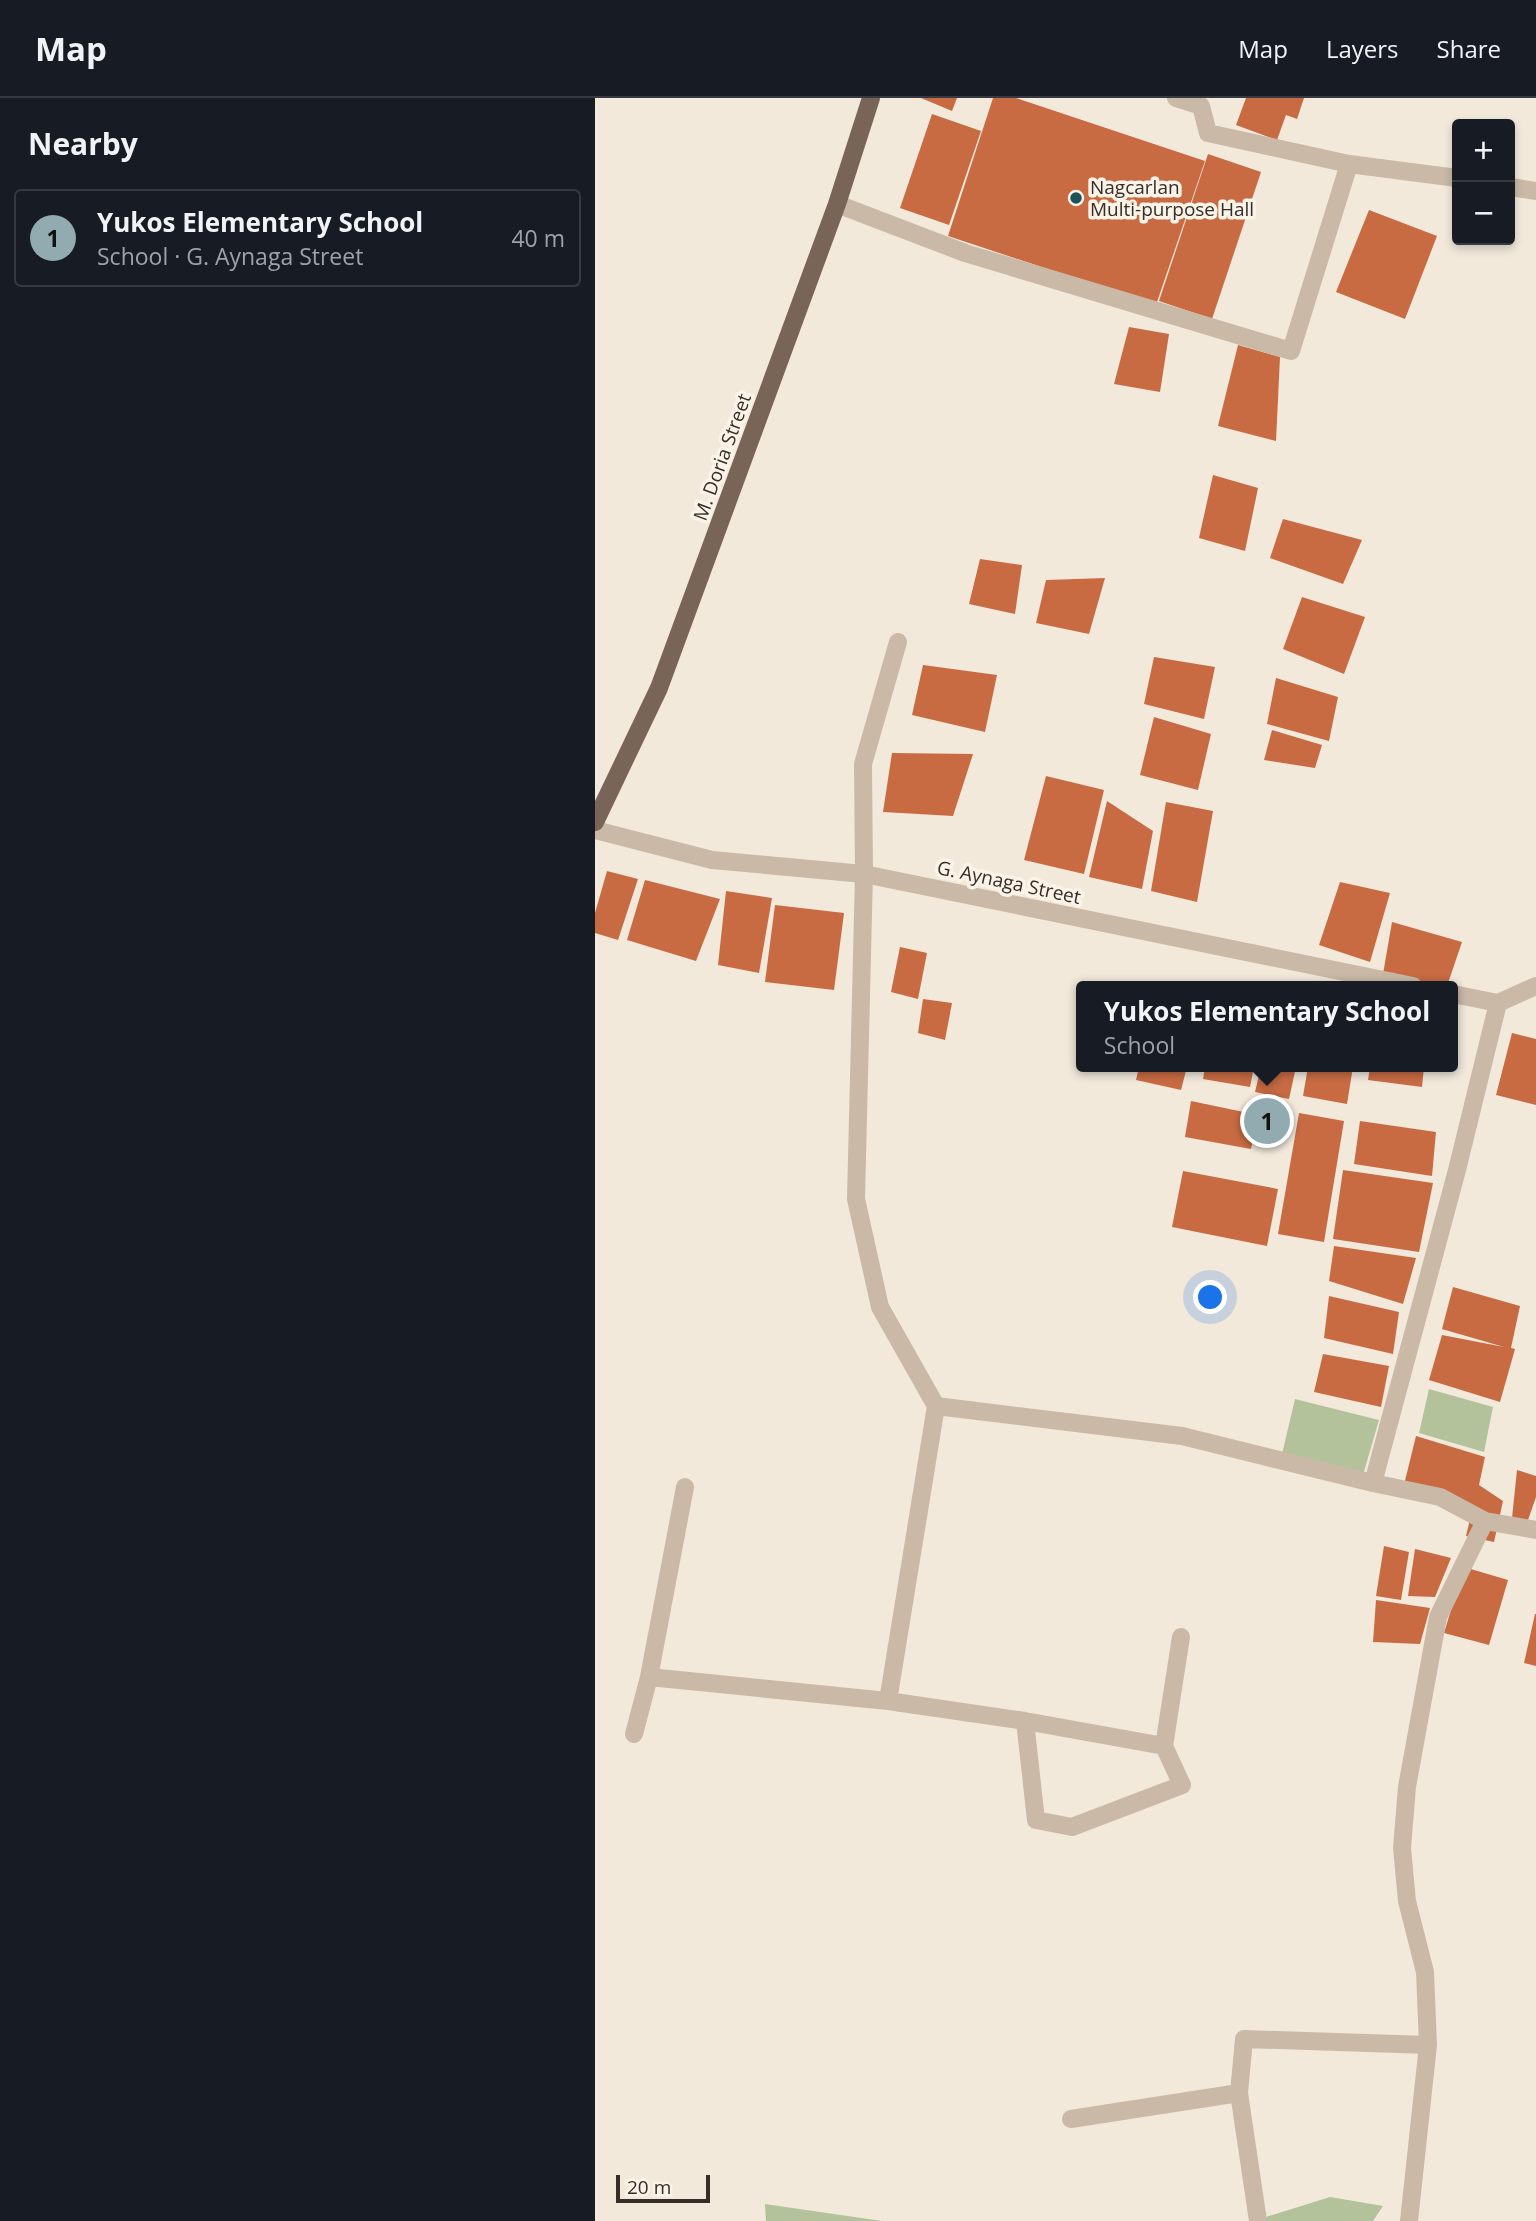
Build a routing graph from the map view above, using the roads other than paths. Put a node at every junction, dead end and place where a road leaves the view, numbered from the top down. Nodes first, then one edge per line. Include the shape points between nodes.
1 (871, 98) edge
2 (1176, 98) edge
3 (1203, 102) edge
4 (1349, 164) junction
5 (1452, 177) edge
6 (1515, 188) edge
7 (1536, 191) edge
8 (837, 204) junction
9 (898, 642) dead end
10 (595, 822) edge
11 (595, 830) edge
12 (864, 874) junction
13 (1388, 981) edge
14 (1536, 986) edge
15 (1458, 995) edge
16 (1498, 1003) junction
17 (936, 1406) junction
18 (1373, 1483) junction
19 (685, 1487) dead end
20 (1485, 1521) junction
21 (1536, 1530) edge
22 (1181, 1637) dead end
23 (649, 1677) junction
24 (888, 1700) junction
25 (1025, 1721) junction
26 (634, 1734) dead end
27 (1164, 1746) junction
28 (1428, 2045) junction
29 (1239, 2093) junction
30 (1071, 2119) dead end
31 (1258, 2221) edge
32 (1409, 2221) edge

1 - 8 main road, M. Doria Street
2 - 3 street
3 - 4 street via 1208,133
4 - 5 street
4 - 8 street via 1291,351 965,253
6 - 7 street
8 - 10 main road, M. Doria Street via 659,688
9 - 12 street via 863,764
11 - 12 street, G. Aynaga Street via 712,860
12 - 13 street, G. Aynaga Street
12 - 17 street via 856,1199 880,1307
14 - 16 street
15 - 16 street
16 - 18 street
17 - 18 street via 1182,1436
17 - 24 street
18 - 20 street via 1440,1497
19 - 23 street
20 - 21 street
20 - 28 street via 1438,1617 1408,1787 1402,1848 1407,1900 1425,1972
22 - 27 street
23 - 24 street
23 - 26 street
24 - 25 street
25 - 27 street
25 - 27 street via 1036,1820 1072,1827 1182,1785
28 - 29 street via 1244,2039
28 - 32 street
29 - 30 street
29 - 31 street

